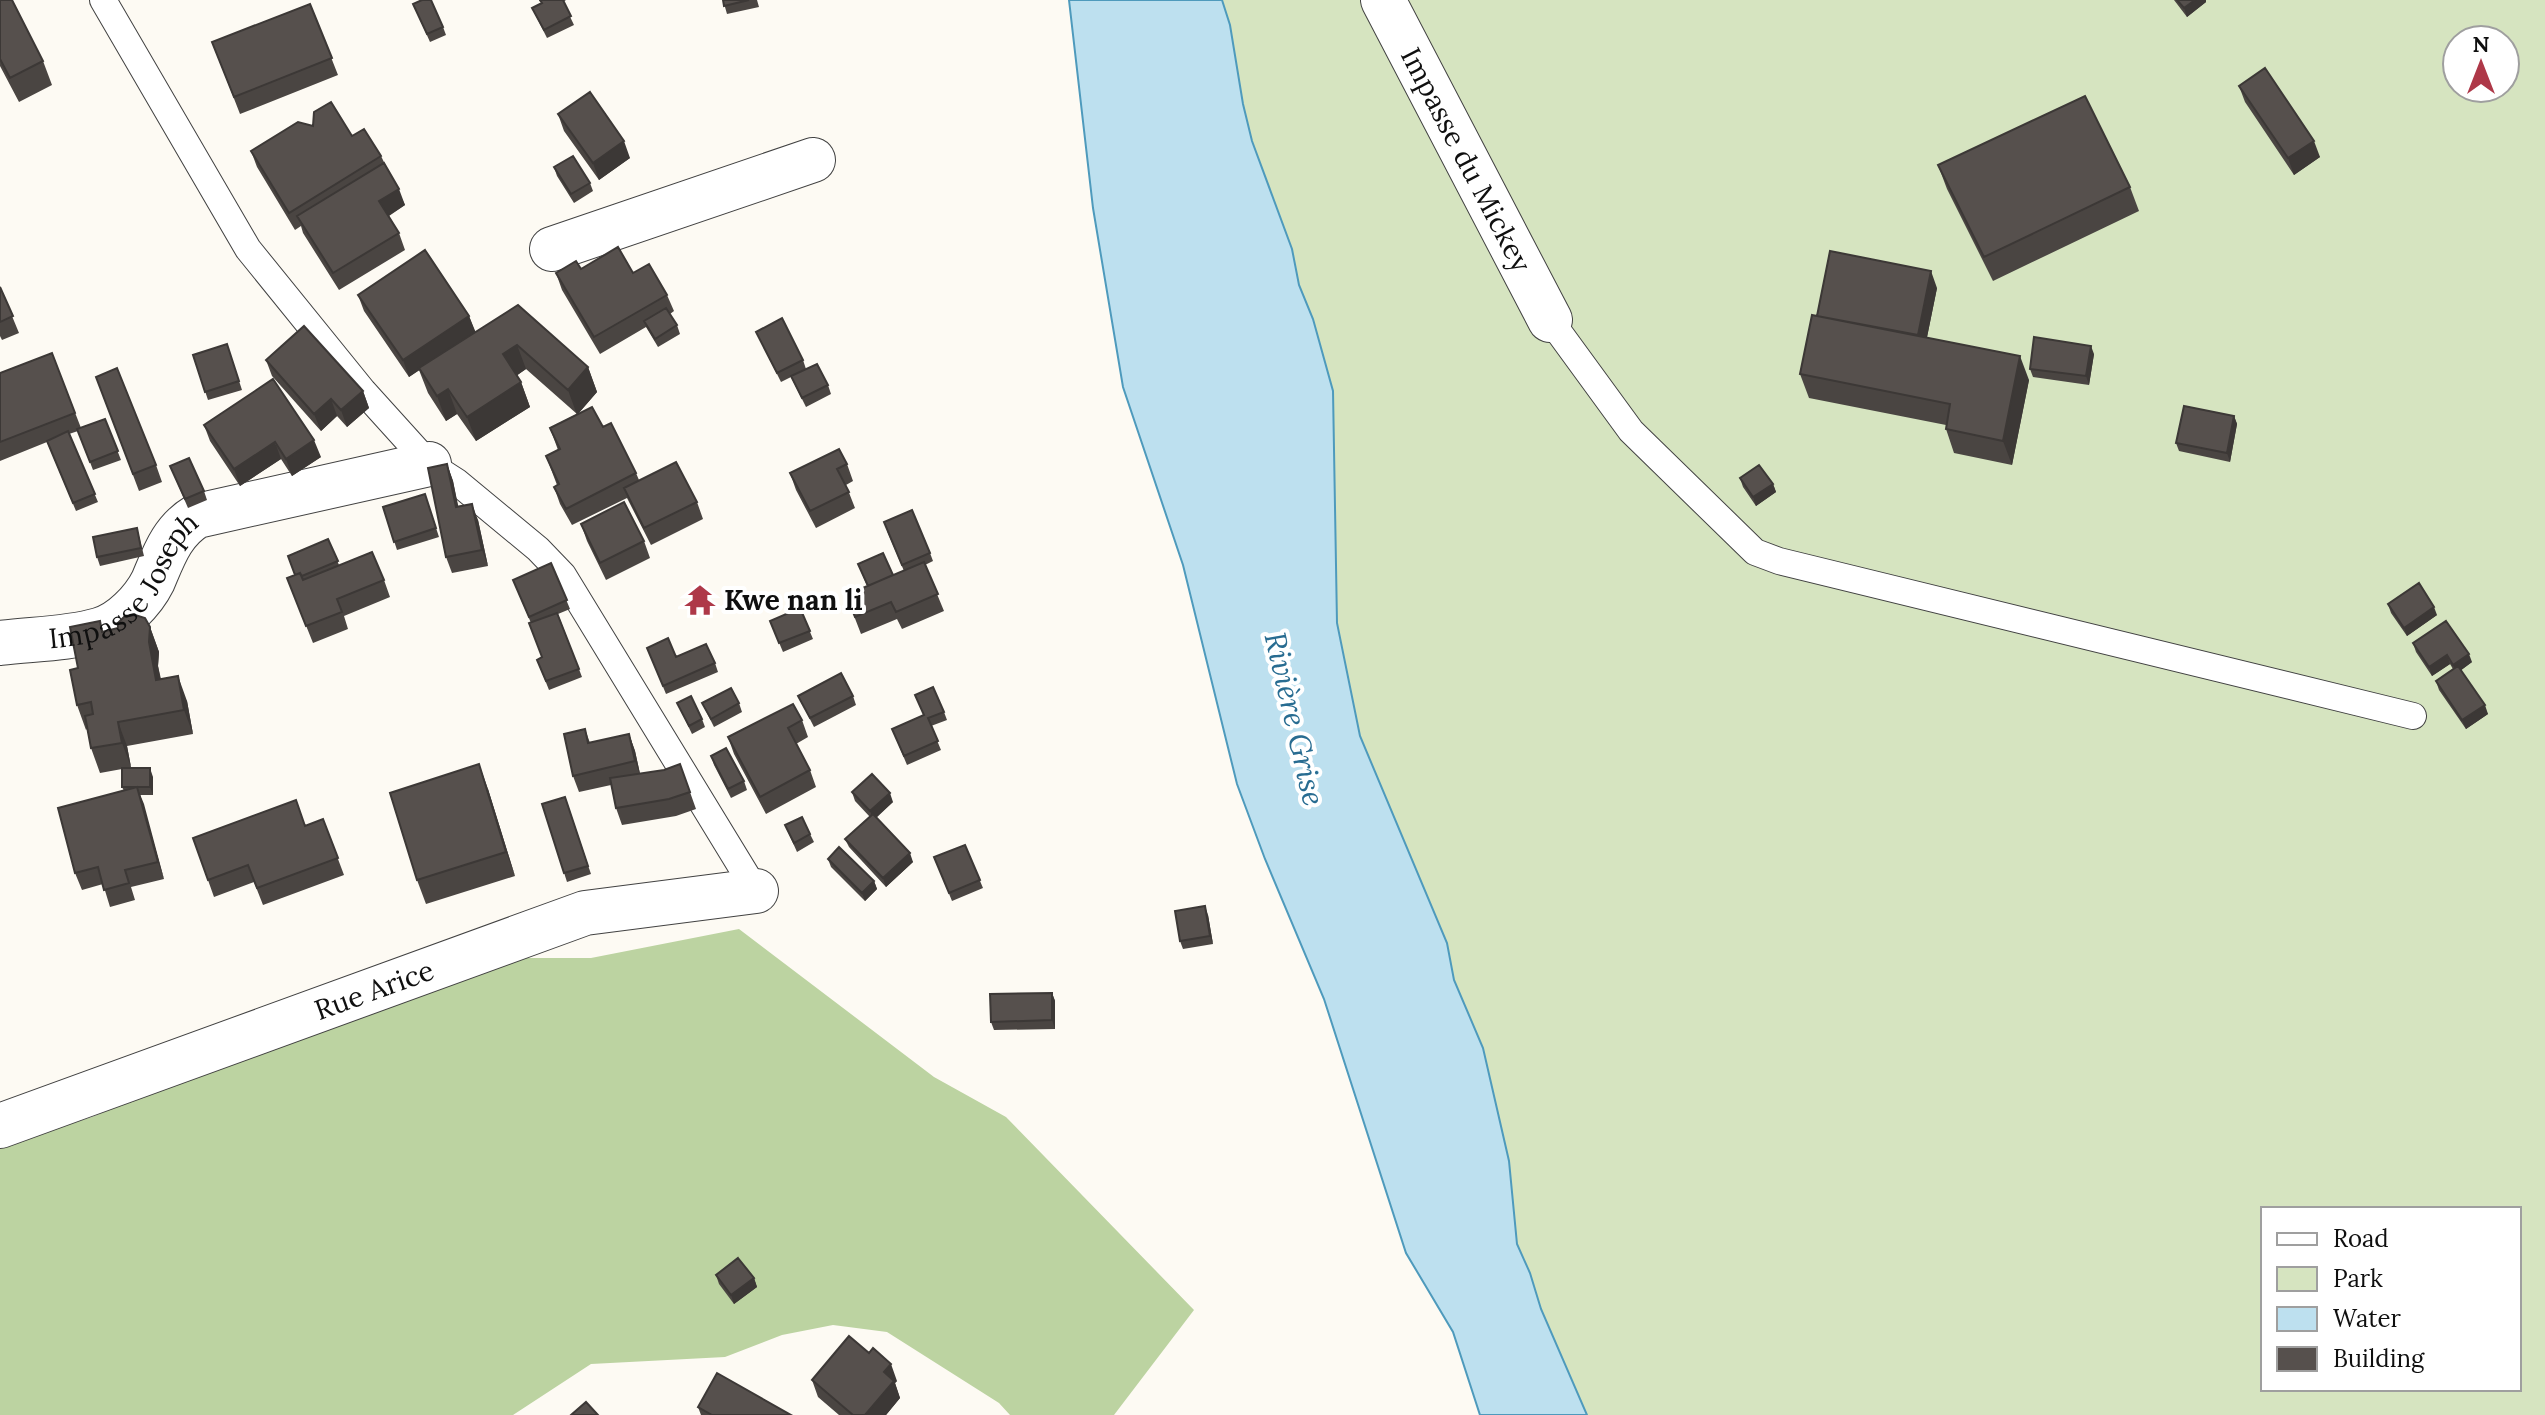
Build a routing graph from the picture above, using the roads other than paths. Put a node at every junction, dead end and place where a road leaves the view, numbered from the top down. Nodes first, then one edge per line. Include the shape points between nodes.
1 (103, 0) edge
2 (1383, 0) edge
3 (813, 160) dead end
4 (552, 249) dead end
5 (1550, 320) joint
6 (429, 464) junction
7 (0, 643) edge
8 (2413, 716) dead end
9 (756, 891) joint
10 (0, 1126) edge

1 - 6 lane via 248,249
2 - 5 street, Impasse du Mickey
3 - 4 street
5 - 8 lane via 1631,431 1755,552
6 - 7 street, Impasse Joseph via 197,516 173,537 148,592 130,612 101,630
6 - 9 lane via 538,549 563,575
9 - 10 street, Rue Arice via 585,913

